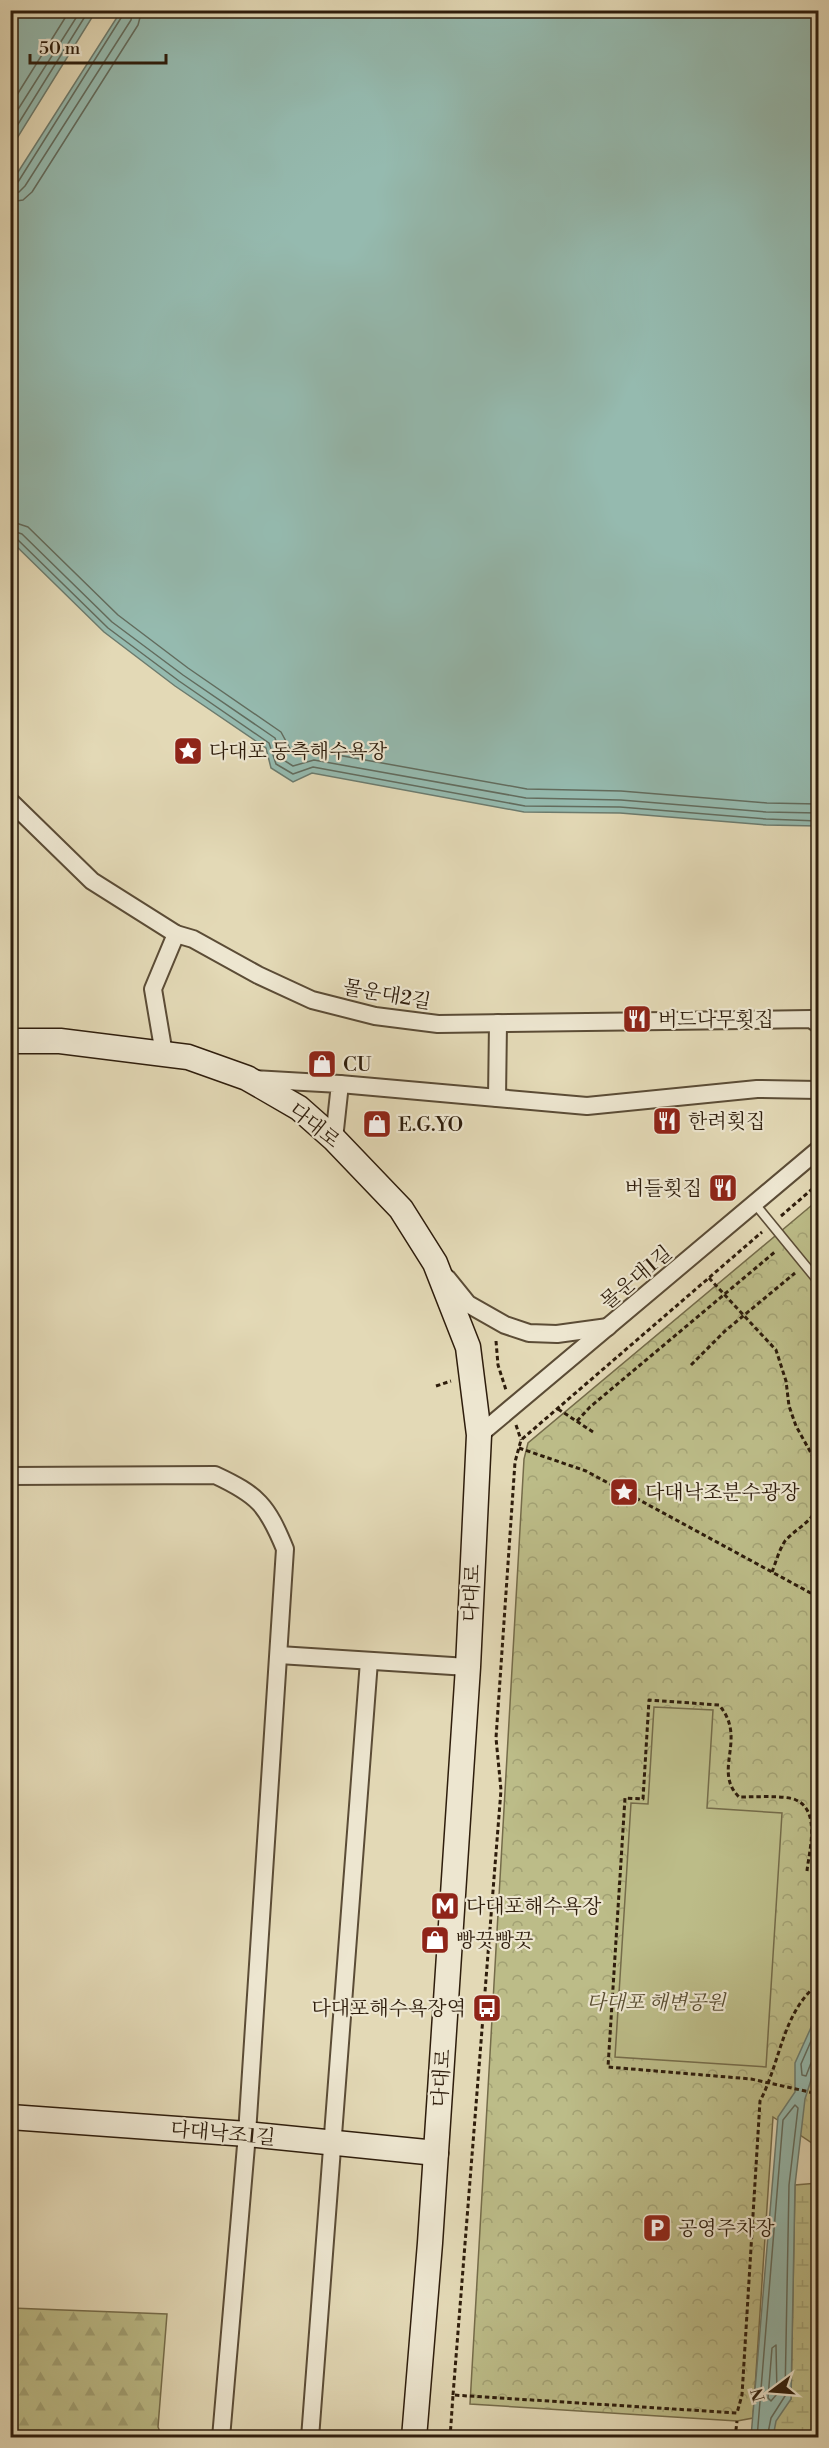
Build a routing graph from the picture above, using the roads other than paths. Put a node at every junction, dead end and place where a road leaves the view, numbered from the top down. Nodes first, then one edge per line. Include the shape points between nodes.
1 (10, 801) edge
2 (176, 934) junction
3 (498, 1023) junction
4 (819, 1024) edge
5 (10, 1041) edge
6 (164, 1054) junction
7 (247, 1078) junction
8 (340, 1084) junction
9 (819, 1090) edge
10 (497, 1098) junction
11 (334, 1139) junction
12 (819, 1150) edge
13 (755, 1204) junction
14 (435, 1263) junction
15 (819, 1281) edge
16 (609, 1327) junction
17 (479, 1435) junction
18 (10, 1476) edge
19 (279, 1655) junction
20 (369, 1661) junction
21 (468, 1667) junction
22 (10, 2116) edge
23 (247, 2134) junction
24 (332, 2142) junction
25 (436, 2153) junction
26 (221, 2438) edge
27 (310, 2438) edge
28 (414, 2438) edge

1 - 2 street, 몰운대2길 via 92,881
2 - 3 street, 몰운대2길 via 312,1000 375,1016 438,1024
2 - 6 street via 153,990
3 - 4 street, 몰운대2길 via 811,1019
3 - 10 street
5 - 6 main road, 다대로 via 60,1041
6 - 7 main road, 다대로 via 188,1057
7 - 8 street
7 - 11 main road, 다대로 via 298,1108
8 - 10 street
8 - 11 street
9 - 10 street via 757,1089 587,1106
11 - 14 main road, 다대로 via 401,1209
12 - 13 street, 몰운대1길
13 - 15 lane
13 - 16 street, 몰운대1길
14 - 16 street via 468,1304 513,1328 557,1334
14 - 17 main road, 다대로 via 468,1347
16 - 17 street, 몰운대1길
17 - 21 main road, 다대로
18 - 19 street via 215,1475 243,1488 271,1514 285,1549
19 - 20 street
19 - 23 street
20 - 21 street
20 - 24 street
21 - 25 main road, 다대로
22 - 23 main road, 다대낙조1길
23 - 24 main road, 다대낙조1길
23 - 26 street
24 - 25 main road, 다대낙조1길
24 - 27 street
25 - 28 main road, 다대로

